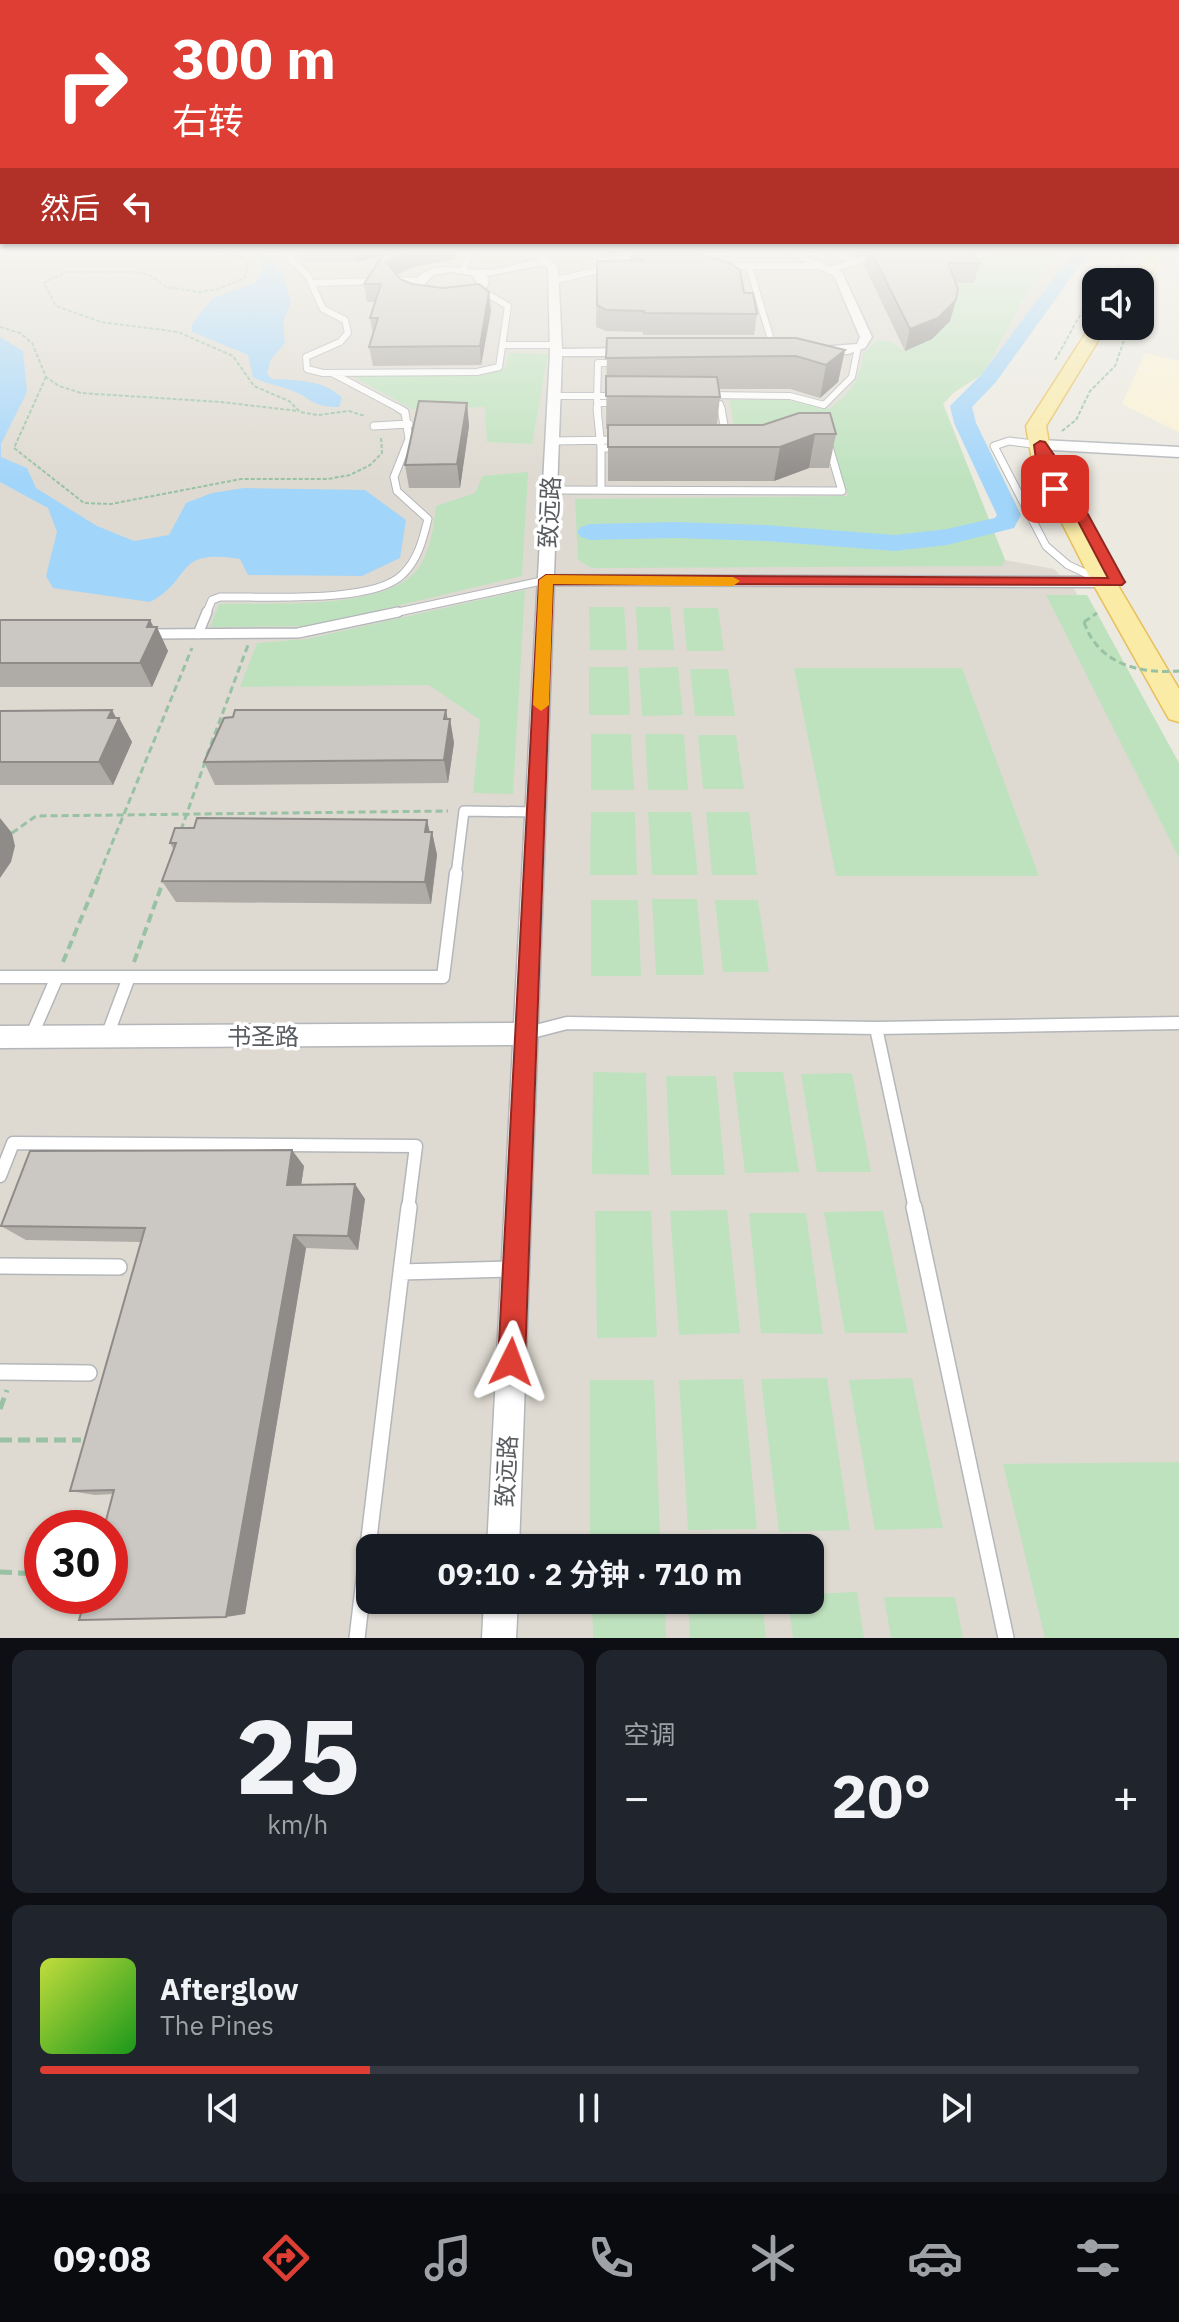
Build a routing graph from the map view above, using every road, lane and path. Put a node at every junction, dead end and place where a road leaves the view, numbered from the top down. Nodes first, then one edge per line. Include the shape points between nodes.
1 (2, 327) edge
2 (143, 327) edge
3 (347, 327) edge
4 (506, 327) edge
5 (556, 327) edge
6 (772, 327) edge
7 (862, 327) edge
8 (1090, 340) edge
9 (1104, 340) edge
10 (1120, 340) edge
11 (504, 345) junction
12 (858, 347) junction
13 (556, 349) junction
14 (813, 351) edge
15 (650, 352) edge
16 (759, 352) edge
17 (781, 352) joint
18 (630, 363) edge
19 (332, 373) junction
20 (839, 373) edge
21 (46, 377) junction
22 (852, 377) junction
23 (702, 395) edge
24 (554, 396) junction
25 (717, 396) junction
26 (598, 400) junction
27 (628, 400) edge
28 (690, 404) edge
29 (300, 412) junction
30 (409, 424) junction
31 (374, 426) junction
32 (814, 438) edge
33 (711, 439) edge
34 (727, 439) junction
35 (552, 441) junction
36 (600, 444) junction
37 (632, 444) edge
38 (1040, 445) junction
39 (728, 449) edge
40 (1179, 452) edge
41 (601, 489) junction
42 (550, 490) junction
43 (546, 580) junction
44 (1110, 582) junction
45 (1097, 613) dead end
46 (137, 634) edge
47 (198, 634) junction
48 (252, 634) junction
49 (1179, 671) edge
50 (1179, 685) edge
51 (1179, 712) edge
52 (464, 811) junction
53 (536, 812) junction
54 (124, 815) junction
55 (186, 815) junction
56 (181, 830) edge
57 (12, 833) dead end
58 (165, 874) edge
59 (0, 977) edge
60 (57, 977) junction
61 (129, 977) junction
62 (1179, 1023) edge
63 (876, 1028) junction
64 (526, 1034) junction
65 (107, 1036) junction
66 (0, 1037) edge
67 (31, 1037) junction
68 (0, 1176) edge
69 (0, 1266) edge
70 (119, 1267) dead end
71 (516, 1269) junction
72 (401, 1272) junction
73 (0, 1372) edge
74 (89, 1373) dead end
75 (0, 1440) edge
76 (81, 1440) edge
77 (504, 1534) edge
78 (0, 1572) edge
79 (24, 1573) edge
80 (500, 1614) edge
81 (357, 1638) edge
82 (499, 1638) edge
83 (1006, 1638) edge

1 - 21 path via 22,332 39,350
2 - 29 path via 178,332 233,356 254,386 289,401
3 - 19 lane via 340,342 306,357 307,369
4 - 11 lane
5 - 13 street, 致远路
6 - 17 lane
7 - 12 street via 866,337
8 - 38 main road via 1036,426
9 - 38 main road
10 - 38 path via 1121,354 1107,378 1095,386 1077,422
11 - 13 lane
11 - 19 lane via 502,362 490,371
12 - 14 street
12 - 22 lane
13 - 15 street
13 - 24 street, 致远路
16 - 17 street
18 - 26 lane via 598,363
19 - 30 lane via 405,412
20 - 22 lane
21 - 29 path via 81,393
21 - 31 path via 14,448 84,503 111,504 241,479 350,475 382,453 383,441
22 - 25 lane via 824,405 790,396
23 - 25 lane
24 - 26 lane
24 - 35 street, 致远路
25 - 28 lane
25 - 34 lane
26 - 27 lane
26 - 36 lane
29 - 31 path via 349,411 369,417
30 - 31 lane
30 - 47 lane via 409,439 394,477 397,491 428,519 424,542 407,571 390,585 362,594 220,597 212,600
32 - 41 lane via 827,438 842,491
33 - 34 lane
34 - 39 lane
35 - 36 lane
35 - 42 street, 致远路
36 - 37 lane
36 - 41 lane
38 - 40 street
38 - 44 main road via 1043,466
38 - 44 lane via 1009,441 994,446 1046,546 1068,565
41 - 42 lane
42 - 43 street, 致远路
43 - 44 street
43 - 48 lane via 298,633
43 - 53 street, 致远路
44 - 50 main road
44 - 51 main road
45 - 49 path, bridge via 1084,622 1092,644 1120,663 1163,673
46 - 47 lane
47 - 48 lane
47 - 54 path
48 - 55 path
52 - 53 lane
52 - 55 path
52 - 61 lane via 443,977
53 - 64 street, 致远路
54 - 55 path
54 - 57 path via 36,816
54 - 60 path
55 - 56 path
58 - 61 path
59 - 60 lane
60 - 61 lane
60 - 67 lane
61 - 65 lane
62 - 63 lane
63 - 64 lane via 567,1023
63 - 83 lane
64 - 65 street, 书圣路
64 - 71 street, 致远路
65 - 67 street, 书圣路
66 - 67 street, 书圣路
68 - 72 lane via 13,1143 416,1146
69 - 70 lane
71 - 72 lane
71 - 77 street, 致远路
72 - 81 lane
73 - 74 lane
75 - 76 path
78 - 79 path
80 - 82 street

